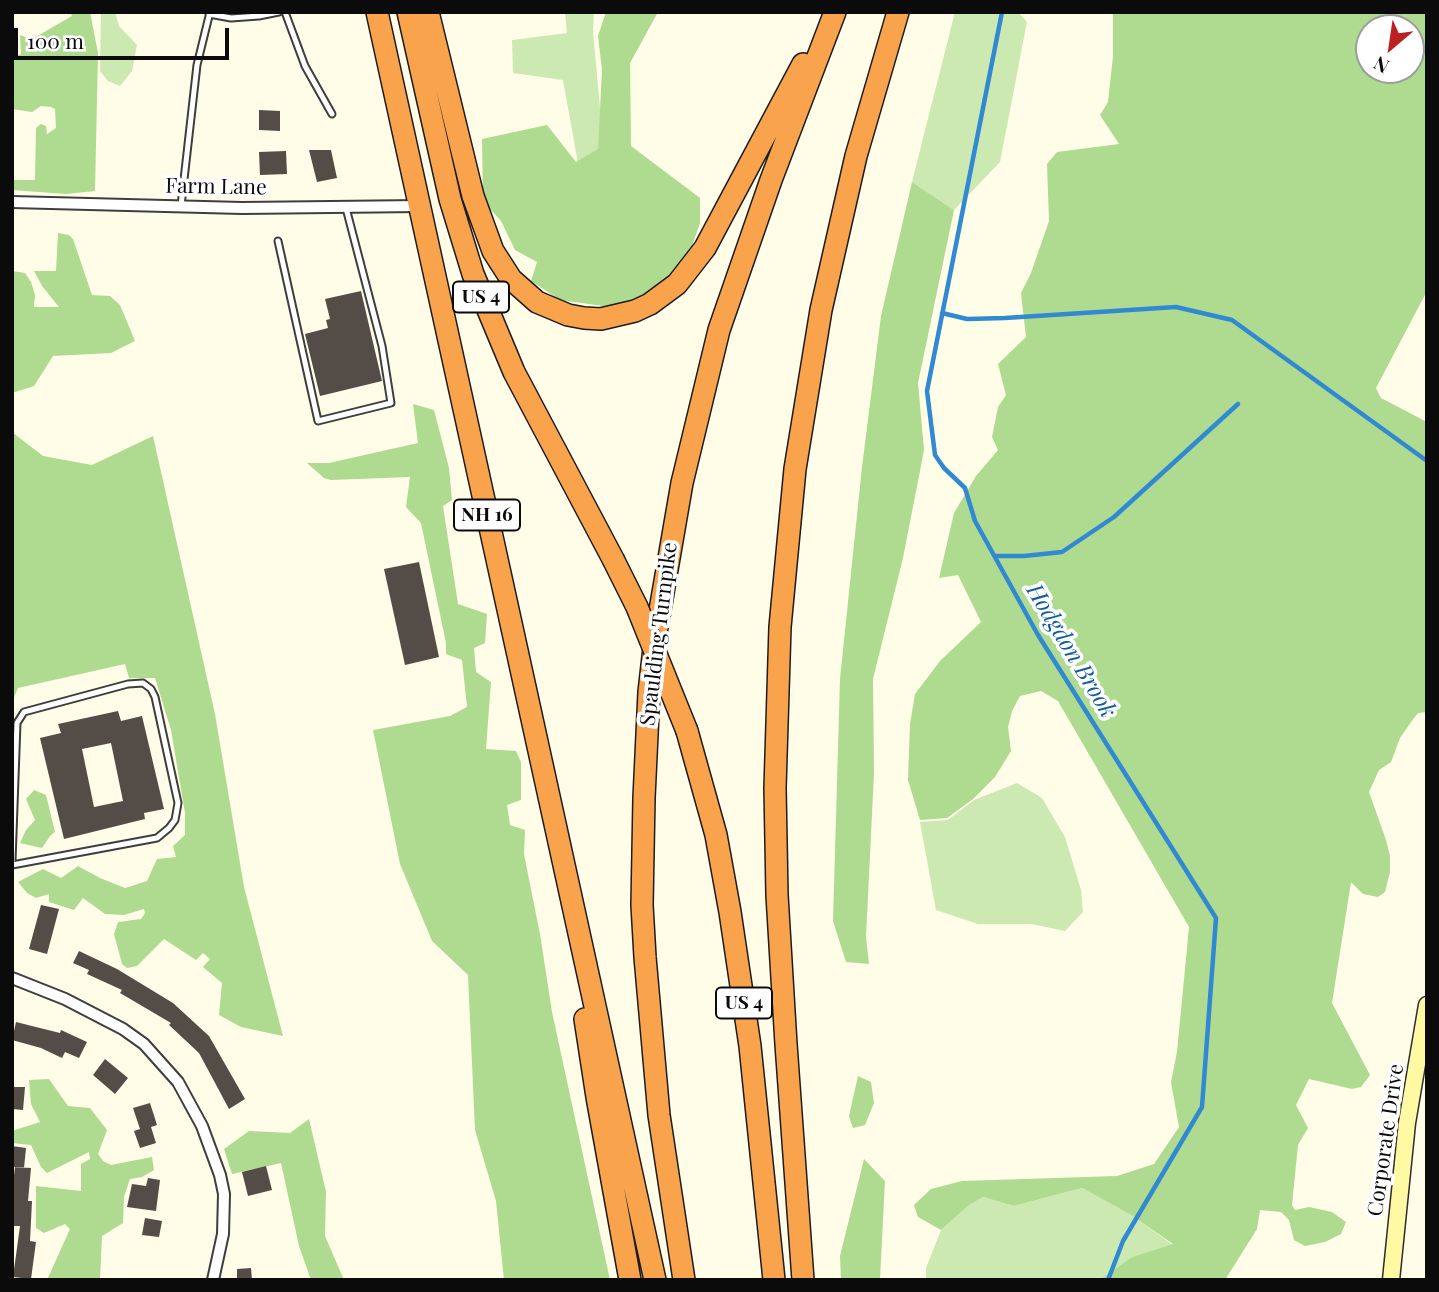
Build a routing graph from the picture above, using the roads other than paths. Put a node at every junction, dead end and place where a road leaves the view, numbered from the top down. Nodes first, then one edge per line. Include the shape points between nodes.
1 (279, 12) edge
2 (285, 12) edge
3 (377, 12) edge
4 (408, 12) edge
5 (428, 12) edge
6 (830, 12) edge
7 (835, 12) edge
8 (898, 12) edge
9 (210, 13) edge
10 (332, 114) dead end
11 (12, 202) edge
12 (181, 206) junction
13 (420, 206) junction
14 (346, 208) junction
15 (278, 241) dead end
16 (555, 823) junction
17 (12, 863) edge
18 (12, 978) edge
19 (1427, 1005) edge
20 (214, 1280) edge
21 (630, 1280) edge
22 (655, 1280) edge
23 (684, 1280) edge
24 (774, 1280) edge
25 (803, 1280) edge
26 (1391, 1280) edge

1 - 9 lane via 231,18
2 - 10 lane via 305,66
3 - 13 highway, NH 16
4 - 24 highway, US 4, bridge via 450,199 472,274 514,372 642,619 687,731 710,808 750,1046
5 - 6 highway via 473,196 501,265 523,292 552,310 601,319 650,304 696,262
7 - 23 highway, Spaulding Turnpike via 719,330 684,470 655,639 642,905 659,1115
8 - 25 highway via 856,156 821,310 795,469 780,627 777,881
9 - 12 lane via 197,65
11 - 12 street, Farm Lane
12 - 14 street, Farm Lane
13 - 14 street, Farm Lane
13 - 16 highway, NH 16
14 - 15 lane via 382,346 391,403 318,421
16 - 21 highway
16 - 22 highway, NH 16
17 - 17 lane via 17,723 24,712 128,684 143,683 151,689 178,803 169,828 157,838
18 - 20 street via 123,1029 144,1044 178,1082 202,1126 224,1194 223,1234
19 - 26 street, Corporate Drive via 1407,1123

